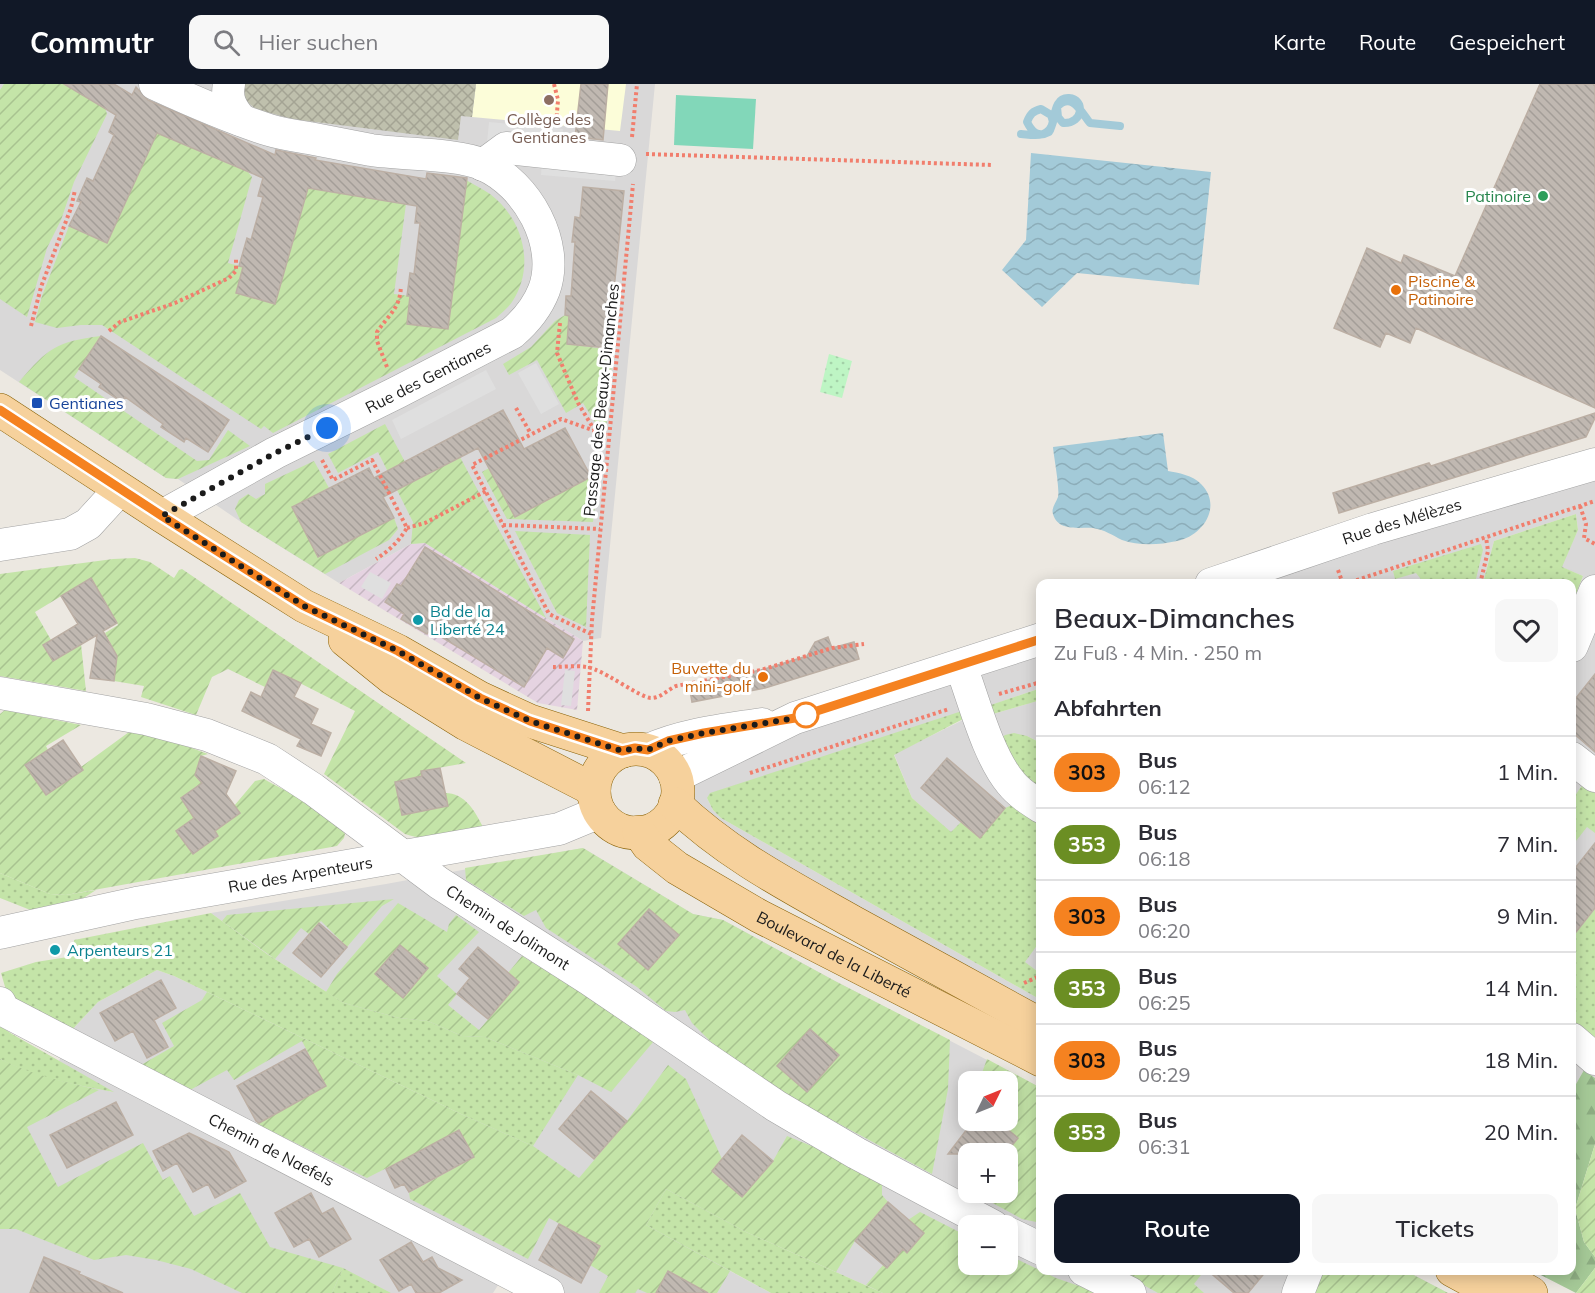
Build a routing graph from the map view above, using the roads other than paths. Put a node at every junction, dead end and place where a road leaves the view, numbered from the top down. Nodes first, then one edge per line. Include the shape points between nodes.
1 (155, 84) edge
2 (230, 84) edge
3 (240, 120) junction
4 (630, 158) road end
5 (483, 165) junction
6 (0, 410) edge
7 (1595, 464) edge
8 (120, 489) junction
9 (162, 516) junction
10 (0, 545) edge
11 (1226, 579) edge
12 (1595, 591) edge
13 (304, 606) junction
14 (1576, 636) edge
15 (1036, 641) edge
16 (960, 666) junction
17 (0, 693) edge
18 (795, 718) junction
19 (635, 751) junction
20 (1576, 761) edge
21 (1595, 776) edge
22 (675, 790) junction
23 (597, 801) junction
24 (1036, 804) edge
25 (639, 832) junction
26 (404, 856) junction
27 (0, 933) edge
28 (0, 1003) edge
29 (1036, 1022) edge
30 (1576, 1042) edge
31 (1036, 1057) edge
32 (1595, 1059) edge
33 (972, 1215) edge
34 (1018, 1238) edge
35 (1036, 1247) edge
36 (1094, 1275) edge
37 (1305, 1275) edge
38 (1461, 1275) edge
39 (1499, 1275) edge
40 (548, 1293) edge
41 (1130, 1293) edge
42 (1298, 1293) edge
43 (1494, 1293) edge
44 (1531, 1293) edge

1 - 3 street, Rue des Gentianes
2 - 3 street via 231,108
3 - 5 street, Rue des Gentianes via 271,131 373,150
4 - 5 street via 506,148
5 - 9 street, Rue des Gentianes via 501,175 529,205 547,254 544,288 526,320 512,333 275,453
6 - 8 main road
7 - 11 street, Rue des Mélèzes via 1373,529
8 - 9 main road
8 - 10 street via 88,524 70,534
9 - 13 main road
12 - 14 street
13 - 19 main road via 530,721
13 - 23 main road via 392,678
15 - 16 street
16 - 18 street
16 - 24 street via 1001,769
17 - 26 street, Chemin de Jolimont via 146,719 207,735 267,759
18 - 19 street via 704,733
18 - 22 street
19 - 22 main road via 665,761
19 - 23 main road via 611,757 602,766 596,777
20 - 21 street
22 - 25 main road via 670,815 662,824
22 - 29 main road via 704,830 739,857
23 - 25 main road via 607,821 617,828
23 - 26 street, Rue des Arpenteurs via 559,829
25 - 31 main road, Boulevard de la Liberté via 648,845 677,868 759,916
26 - 27 street, Rue des Arpenteurs via 136,903
26 - 33 street, Chemin de Jolimont via 776,1106
28 - 40 street, Chemin de Naefels via 3,1010
30 - 32 street
34 - 35 street
36 - 41 street
37 - 42 street
38 - 43 main road
39 - 44 main road

